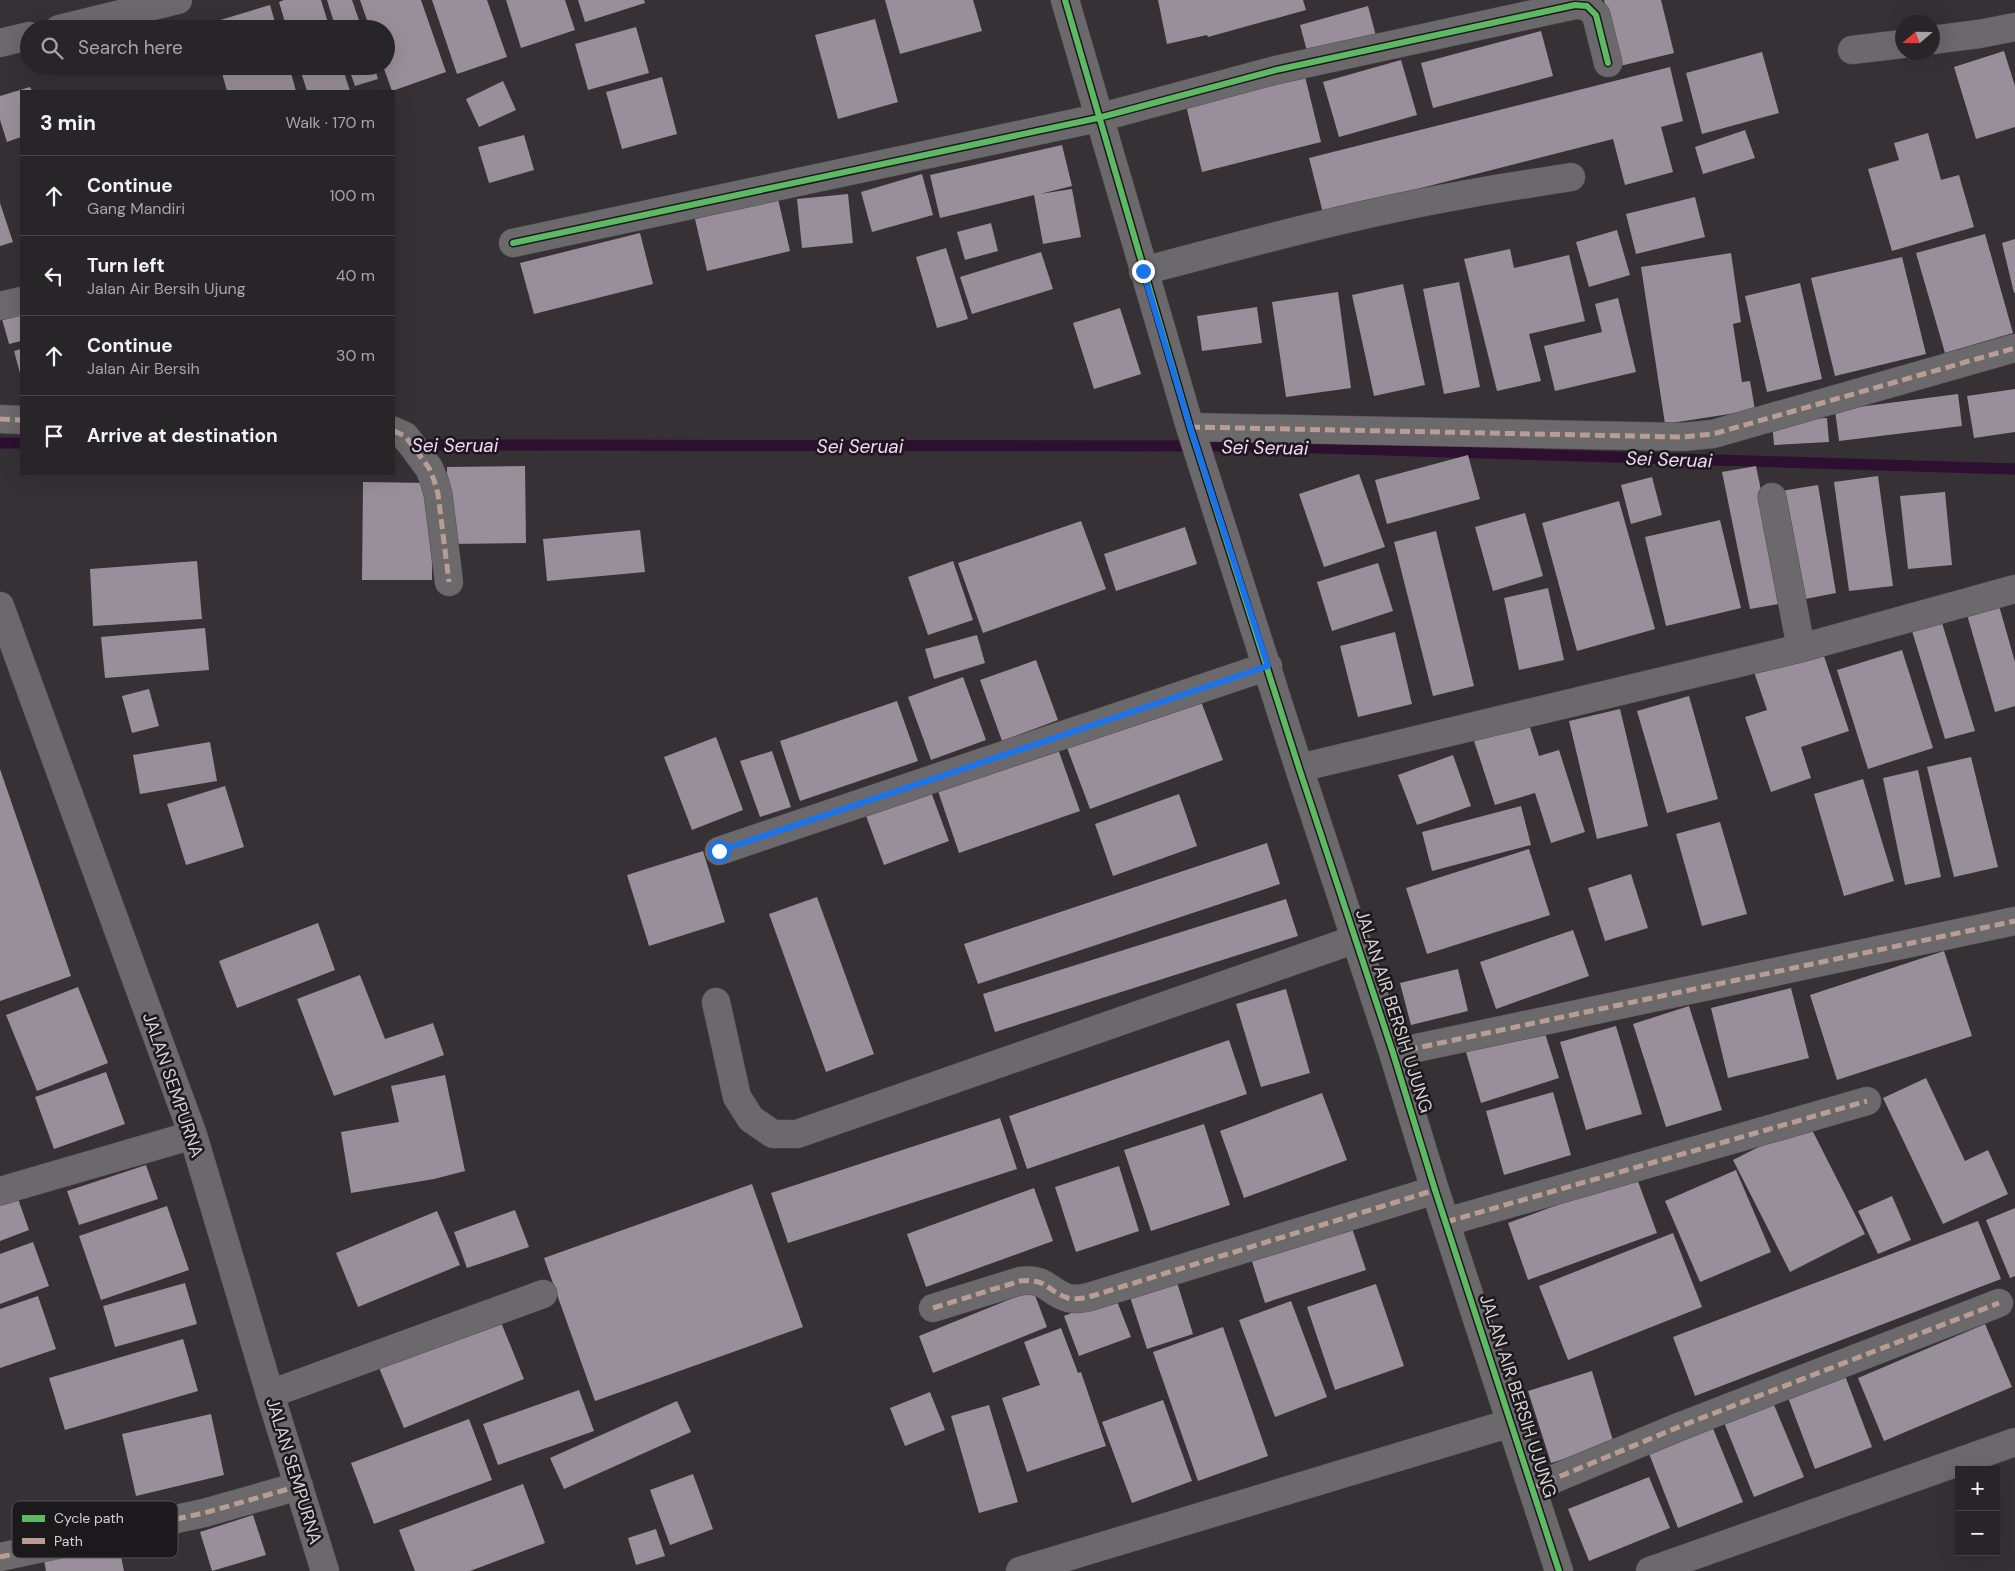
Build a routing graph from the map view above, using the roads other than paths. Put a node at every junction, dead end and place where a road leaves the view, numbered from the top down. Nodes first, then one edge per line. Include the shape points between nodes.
1 (178, 0) edge
2 (1065, 0) edge
3 (96, 20) edge
4 (2015, 27) edge
5 (20, 38) edge
6 (1940, 39) edge
7 (0, 43) edge
8 (1895, 45) edge
9 (1852, 50) dead end
10 (1608, 63) dead end
11 (1098, 118) junction
12 (1571, 176) dead end
13 (512, 243) dead end
14 (1143, 271) junction
15 (20, 300) edge
16 (0, 306) edge
17 (2015, 348) edge
18 (0, 419) edge
19 (20, 420) edge
20 (1192, 430) junction
21 (400, 433) edge
22 (1772, 497) dead end
23 (449, 582) dead end
24 (2015, 589) edge
25 (0, 606) edge
26 (1801, 648) junction
27 (1268, 666) junction
28 (1299, 768) junction
29 (719, 851) dead end
30 (2015, 921) edge
31 (1356, 939) junction
32 (716, 1002) dead end
33 (1393, 1053) junction
34 (1867, 1101) dead end
35 (193, 1135) junction
36 (1435, 1190) junction
37 (0, 1191) edge
38 (1446, 1222) junction
39 (543, 1294) dead end
40 (1999, 1303) dead end
41 (933, 1308) dead end
42 (270, 1394) junction
43 (1512, 1423) junction
44 (2015, 1442) edge
45 (299, 1486) junction
46 (1532, 1488) junction
47 (178, 1519) edge
48 (326, 1571) edge
49 (1020, 1571) edge
50 (1559, 1571) edge
51 (1650, 1571) edge

1 - 3 street
2 - 11 street, JALAN AIR BERSIH UJUNG
4 - 6 street
5 - 7 street
8 - 9 street
10 - 11 street via 1596,15 1587,6 1575,5 1276,70
11 - 13 street
11 - 14 street, JALAN AIR BERSIH UJUNG
12 - 14 street via 1394,209
14 - 20 street, JALAN AIR BERSIH UJUNG
15 - 16 street
17 - 20 street via 1713,434 1683,437
18 - 19 street
20 - 27 street, JALAN AIR BERSIH UJUNG
21 - 23 street via 429,468 438,494
22 - 26 street
24 - 26 street
25 - 35 street, JALAN SEMPURNA
26 - 28 street
27 - 28 street, JALAN AIR BERSIH UJUNG
27 - 29 street
28 - 31 street, JALAN AIR BERSIH UJUNG
30 - 33 street
31 - 32 street via 796,1134 773,1134 751,1119 738,1097
31 - 33 street, JALAN AIR BERSIH UJUNG
33 - 36 street, JALAN AIR BERSIH UJUNG
34 - 38 street
35 - 37 street
35 - 42 street, JALAN SEMPURNA
36 - 38 street, JALAN AIR BERSIH UJUNG
36 - 41 street via 1092,1296 1068,1298 1034,1279
38 - 43 street, JALAN AIR BERSIH UJUNG
39 - 42 street
40 - 46 street via 1681,1426
42 - 45 street, JALAN SEMPURNA
43 - 46 street, JALAN AIR BERSIH UJUNG
43 - 49 street
44 - 51 street
45 - 47 street
45 - 48 street, JALAN SEMPURNA
46 - 50 street, JALAN AIR BERSIH UJUNG

